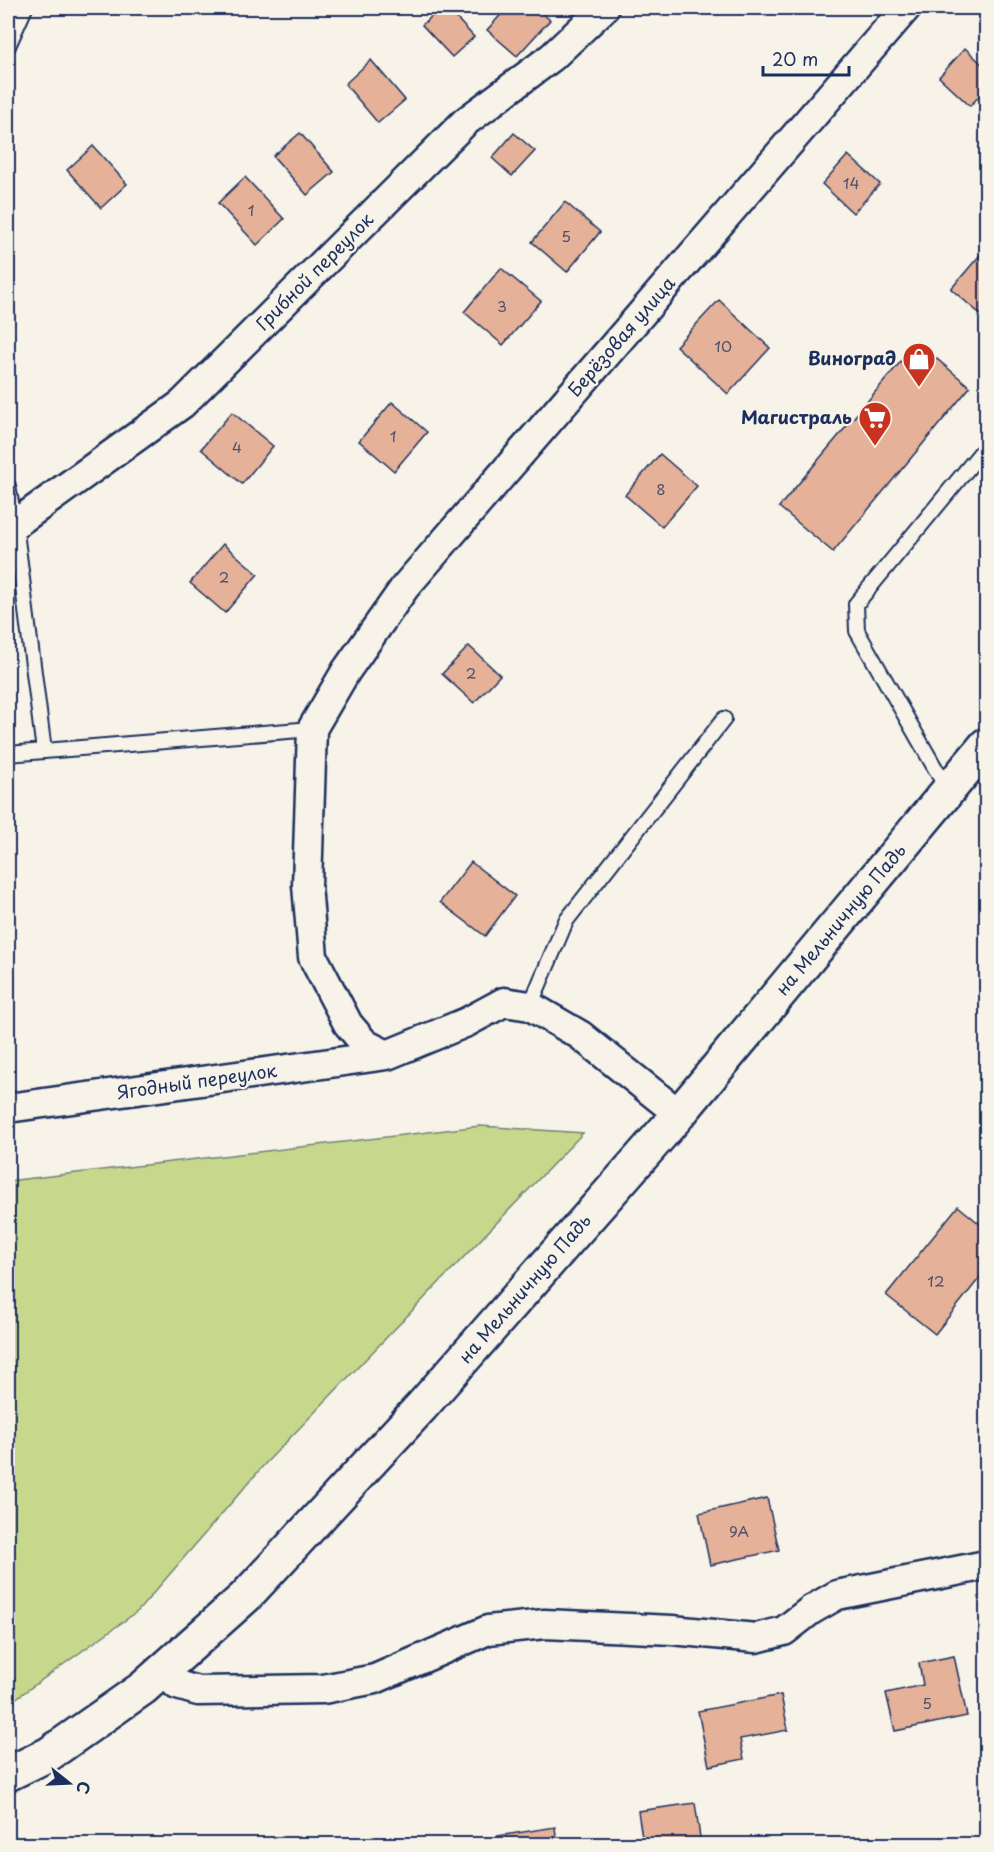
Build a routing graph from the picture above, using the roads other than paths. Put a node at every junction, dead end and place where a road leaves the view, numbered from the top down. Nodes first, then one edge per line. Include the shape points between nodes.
1 (25, 8) edge
2 (604, 8) edge
3 (906, 8) edge
4 (8, 46) edge
5 (983, 450) dead end
6 (8, 486) edge
7 (15, 525) junction
8 (724, 719) dead end
9 (312, 729) junction
10 (987, 745) edge
11 (45, 751) junction
12 (8, 754) edge
13 (948, 791) junction
14 (530, 1006) junction
15 (387, 1055) junction
16 (8, 1108) edge
17 (679, 1114) junction
18 (987, 1565) edge
19 (163, 1670) junction
20 (8, 1774) edge

1 - 4 lane
2 - 7 street, Грибной переулок via 552,57 465,122 182,404
3 - 9 street, Берёзовая улица via 405,586 346,671
5 - 13 lane via 856,603 856,631
6 - 7 lane
7 - 11 lane
8 - 14 lane via 566,921
9 - 11 lane
9 - 15 street via 307,885 313,957 348,1024 365,1044
10 - 13 street, на Мельничную Падь
11 - 12 lane
13 - 17 street, на Мельничную Падь
14 - 15 street, Ягодный переулок via 504,1002
14 - 17 street via 580,1035
15 - 16 street, Ягодный переулок
17 - 19 street, на Мельничную Падь via 422,1406 245,1597
18 - 19 street via 837,1595 784,1631 756,1638 545,1624 488,1630 375,1679 323,1689 198,1691 177,1685
19 - 20 street, на Мельничную Падь via 49,1754

